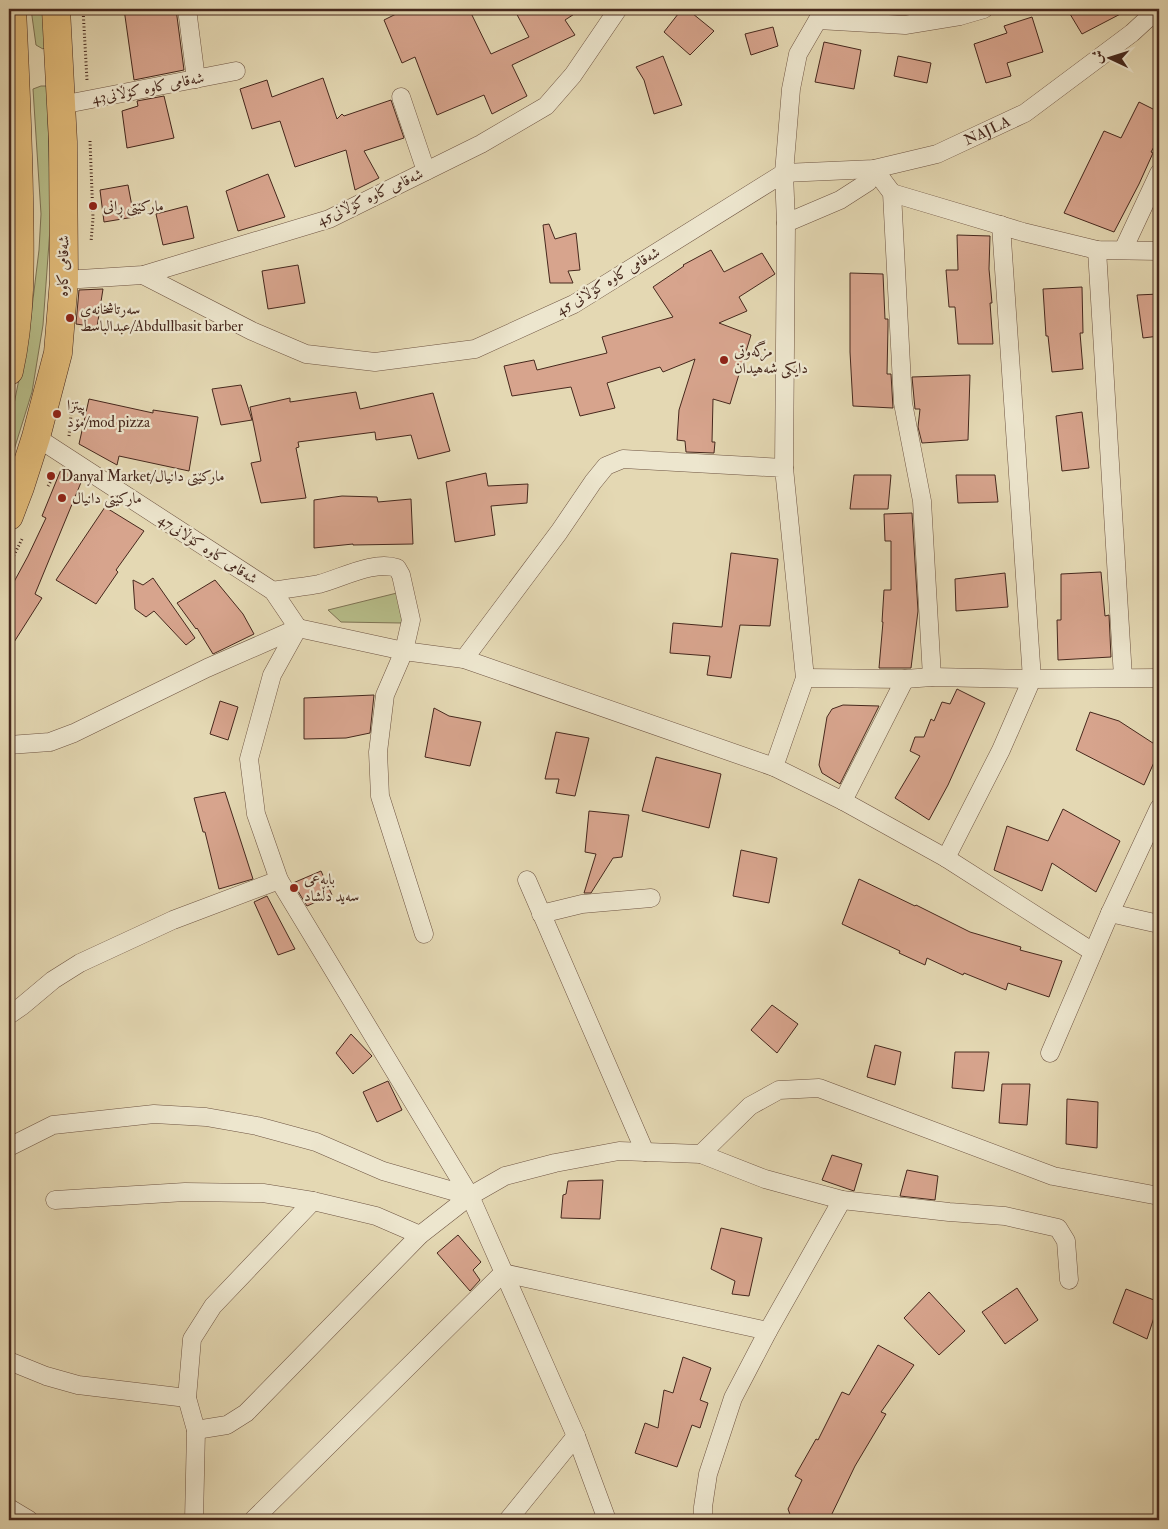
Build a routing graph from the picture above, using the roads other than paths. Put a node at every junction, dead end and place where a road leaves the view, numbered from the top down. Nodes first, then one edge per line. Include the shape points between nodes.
1 (56, 9) edge
2 (186, 9) edge
3 (618, 9) edge
4 (984, 9) edge
5 (1158, 9) edge
6 (821, 14) edge
7 (11, 21) edge
8 (59, 57) junction
9 (15, 60) junction
10 (236, 71) dead end
11 (196, 79) junction
12 (401, 97) dead end
13 (61, 105) junction
14 (874, 169) junction
15 (426, 171) junction
16 (784, 173) junction
17 (1159, 173) edge
18 (892, 193) junction
19 (14, 195) edge
20 (786, 223) junction
21 (1002, 225) junction
22 (1097, 250) junction
23 (1123, 250) junction
24 (1159, 251) edge
25 (143, 276) junction
26 (64, 280) junction
27 (9, 371) edge
28 (36, 437) junction
29 (784, 468) junction
30 (9, 516) edge
31 (273, 590) junction
32 (298, 628) junction
33 (404, 651) junction
34 (464, 659) junction
35 (932, 677) junction
36 (1123, 677) junction
37 (805, 678) junction
38 (1159, 678) edge
39 (905, 679) junction
40 (1032, 679) junction
41 (9, 745) edge
42 (774, 767) junction
43 (843, 801) junction
44 (1159, 808) edge
45 (946, 858) junction
46 (279, 880) junction
47 (527, 880) dead end
48 (651, 898) dead end
49 (1110, 913) junction
50 (541, 914) junction
51 (1159, 924) edge
52 (424, 934) dead end
53 (1093, 952) junction
54 (9, 1015) edge
55 (1050, 1054) dead end
56 (9, 1147) edge
57 (645, 1152) junction
58 (701, 1154) junction
59 (470, 1196) junction
60 (1159, 1196) edge
61 (55, 1200) dead end
62 (842, 1200) junction
63 (313, 1201) junction
64 (420, 1235) junction
65 (503, 1272) junction
66 (1069, 1280) dead end
67 (768, 1331) junction
68 (9, 1361) edge
69 (187, 1398) junction
70 (196, 1430) junction
71 (576, 1436) junction
72 (9, 1508) edge
73 (29, 1520) edge
74 (194, 1520) edge
75 (253, 1520) edge
76 (508, 1520) edge
77 (607, 1520) edge
78 (703, 1520) edge

1 - 8 main road, شەقامی کاوە
2 - 11 street
3 - 15 street, شەقامی کاوە کۆڵانی45 via 573,75 546,106
4 - 6 street via 905,25
5 - 14 street, NAJLA via 1132,33 1025,113 937,154
6 - 16 street via 798,54 791,89
7 - 9 main road
8 - 9 main road
8 - 13 main road, شەقامی کاوە
9 - 19 main road via 19,144
10 - 11 street, شەقامی کاوە کۆڵانی43
11 - 13 street, شەقامی کاوە کۆڵانی43
12 - 15 street
13 - 26 main road, شەقامی کاوە
14 - 16 street, NAJLA
14 - 18 street
14 - 20 street via 868,182 840,200
15 - 25 street, شەقامی کاوە کۆڵانی45 via 329,219
16 - 20 street
16 - 25 street, شەقامی کاوە کۆڵانی 45 via 574,304 475,348 375,362 306,354 252,331
17 - 23 street
18 - 21 street
18 - 35 street via 903,403 922,501
19 - 27 main road via 20,278
20 - 29 street
21 - 22 street
21 - 40 street
22 - 23 street
22 - 36 street
23 - 24 street
25 - 26 street, شەقامی کاوە کۆڵانی45
26 - 28 main road, شەقامی کاوە via 58,353
28 - 30 main road, شەقامی کاوە
28 - 31 street, شەقامی کاوە کۆڵانی47
29 - 34 street via 623,460 606,466
29 - 37 street
31 - 32 street, شەقامی کاوە کۆڵانی47
31 - 33 street via 319,584 379,566 397,568 411,620
32 - 33 street
32 - 41 street via 74,733 50,742
32 - 46 street via 272,675 249,759 256,814
33 - 34 street
33 - 52 street via 385,695 378,752 380,796
34 - 42 street
35 - 39 street
35 - 40 street
36 - 38 street
36 - 40 street
37 - 39 street
37 - 42 street
39 - 43 street
40 - 45 street via 1001,750
42 - 43 street
43 - 45 street
44 - 49 street
45 - 53 street
46 - 54 street via 173,920 80,963
46 - 59 street
47 - 50 street
48 - 50 street via 582,904
49 - 51 street
49 - 53 street
50 - 57 street
53 - 55 street
56 - 59 street via 53,1125 154,1114 206,1117 258,1126 316,1142 383,1171
57 - 58 street
57 - 59 street via 618,1151 555,1163 506,1176
58 - 60 street via 750,1106 780,1090 818,1088 1053,1176
58 - 62 street via 765,1178
59 - 64 street
59 - 65 street
61 - 63 street via 185,1192 263,1193
62 - 66 street via 1005,1216 1058,1228 1066,1241
62 - 67 street
63 - 64 street via 376,1216
63 - 69 street via 213,1306 192,1339
64 - 70 street via 246,1413 227,1425
65 - 67 street
65 - 71 street
65 - 75 street
67 - 78 street via 733,1398 708,1474
68 - 69 street via 78,1385
69 - 70 street
70 - 74 street
71 - 76 street
71 - 77 street
72 - 73 street

